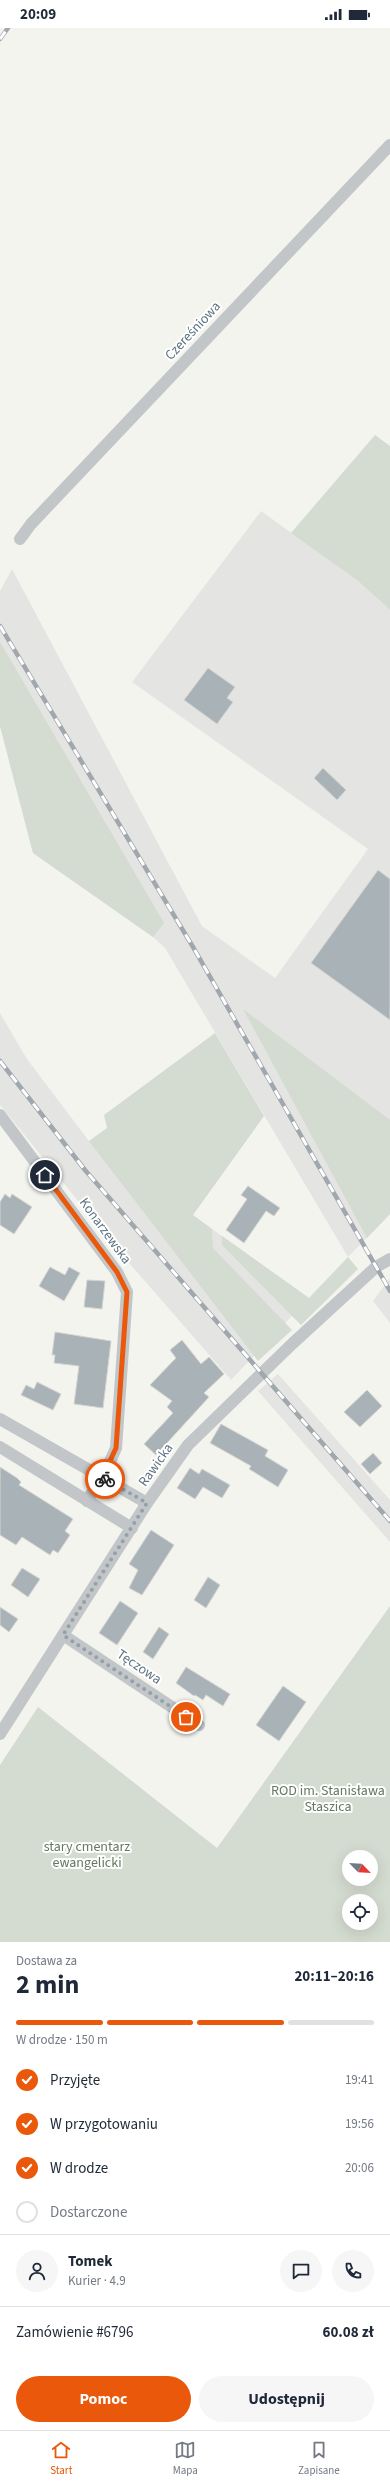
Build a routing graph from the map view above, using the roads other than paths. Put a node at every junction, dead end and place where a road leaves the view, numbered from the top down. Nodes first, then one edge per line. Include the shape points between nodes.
1 (390, 145) edge
2 (20, 539) dead end
3 (0, 1115) edge
4 (390, 1259) edge
5 (0, 1419) edge
6 (0, 1447) edge
7 (102, 1478) junction
8 (87, 1501) junction
9 (147, 1503) junction
10 (132, 1528) junction
11 (63, 1635) junction
12 (199, 1725) dead end
13 (0, 1734) edge

1 - 2 street, Czereśniowa via 31,524
3 - 7 street, Konarzewska via 117,1272 127,1292 116,1448
4 - 9 street, Rawicka via 376,1266 213,1419 188,1445
5 - 7 street
6 - 8 street
7 - 8 street, Konarzewska
7 - 9 street
8 - 10 street
9 - 10 street, Rawicka
10 - 11 street, Rawicka
11 - 12 street, Tęczowa
11 - 13 street, Rawicka

